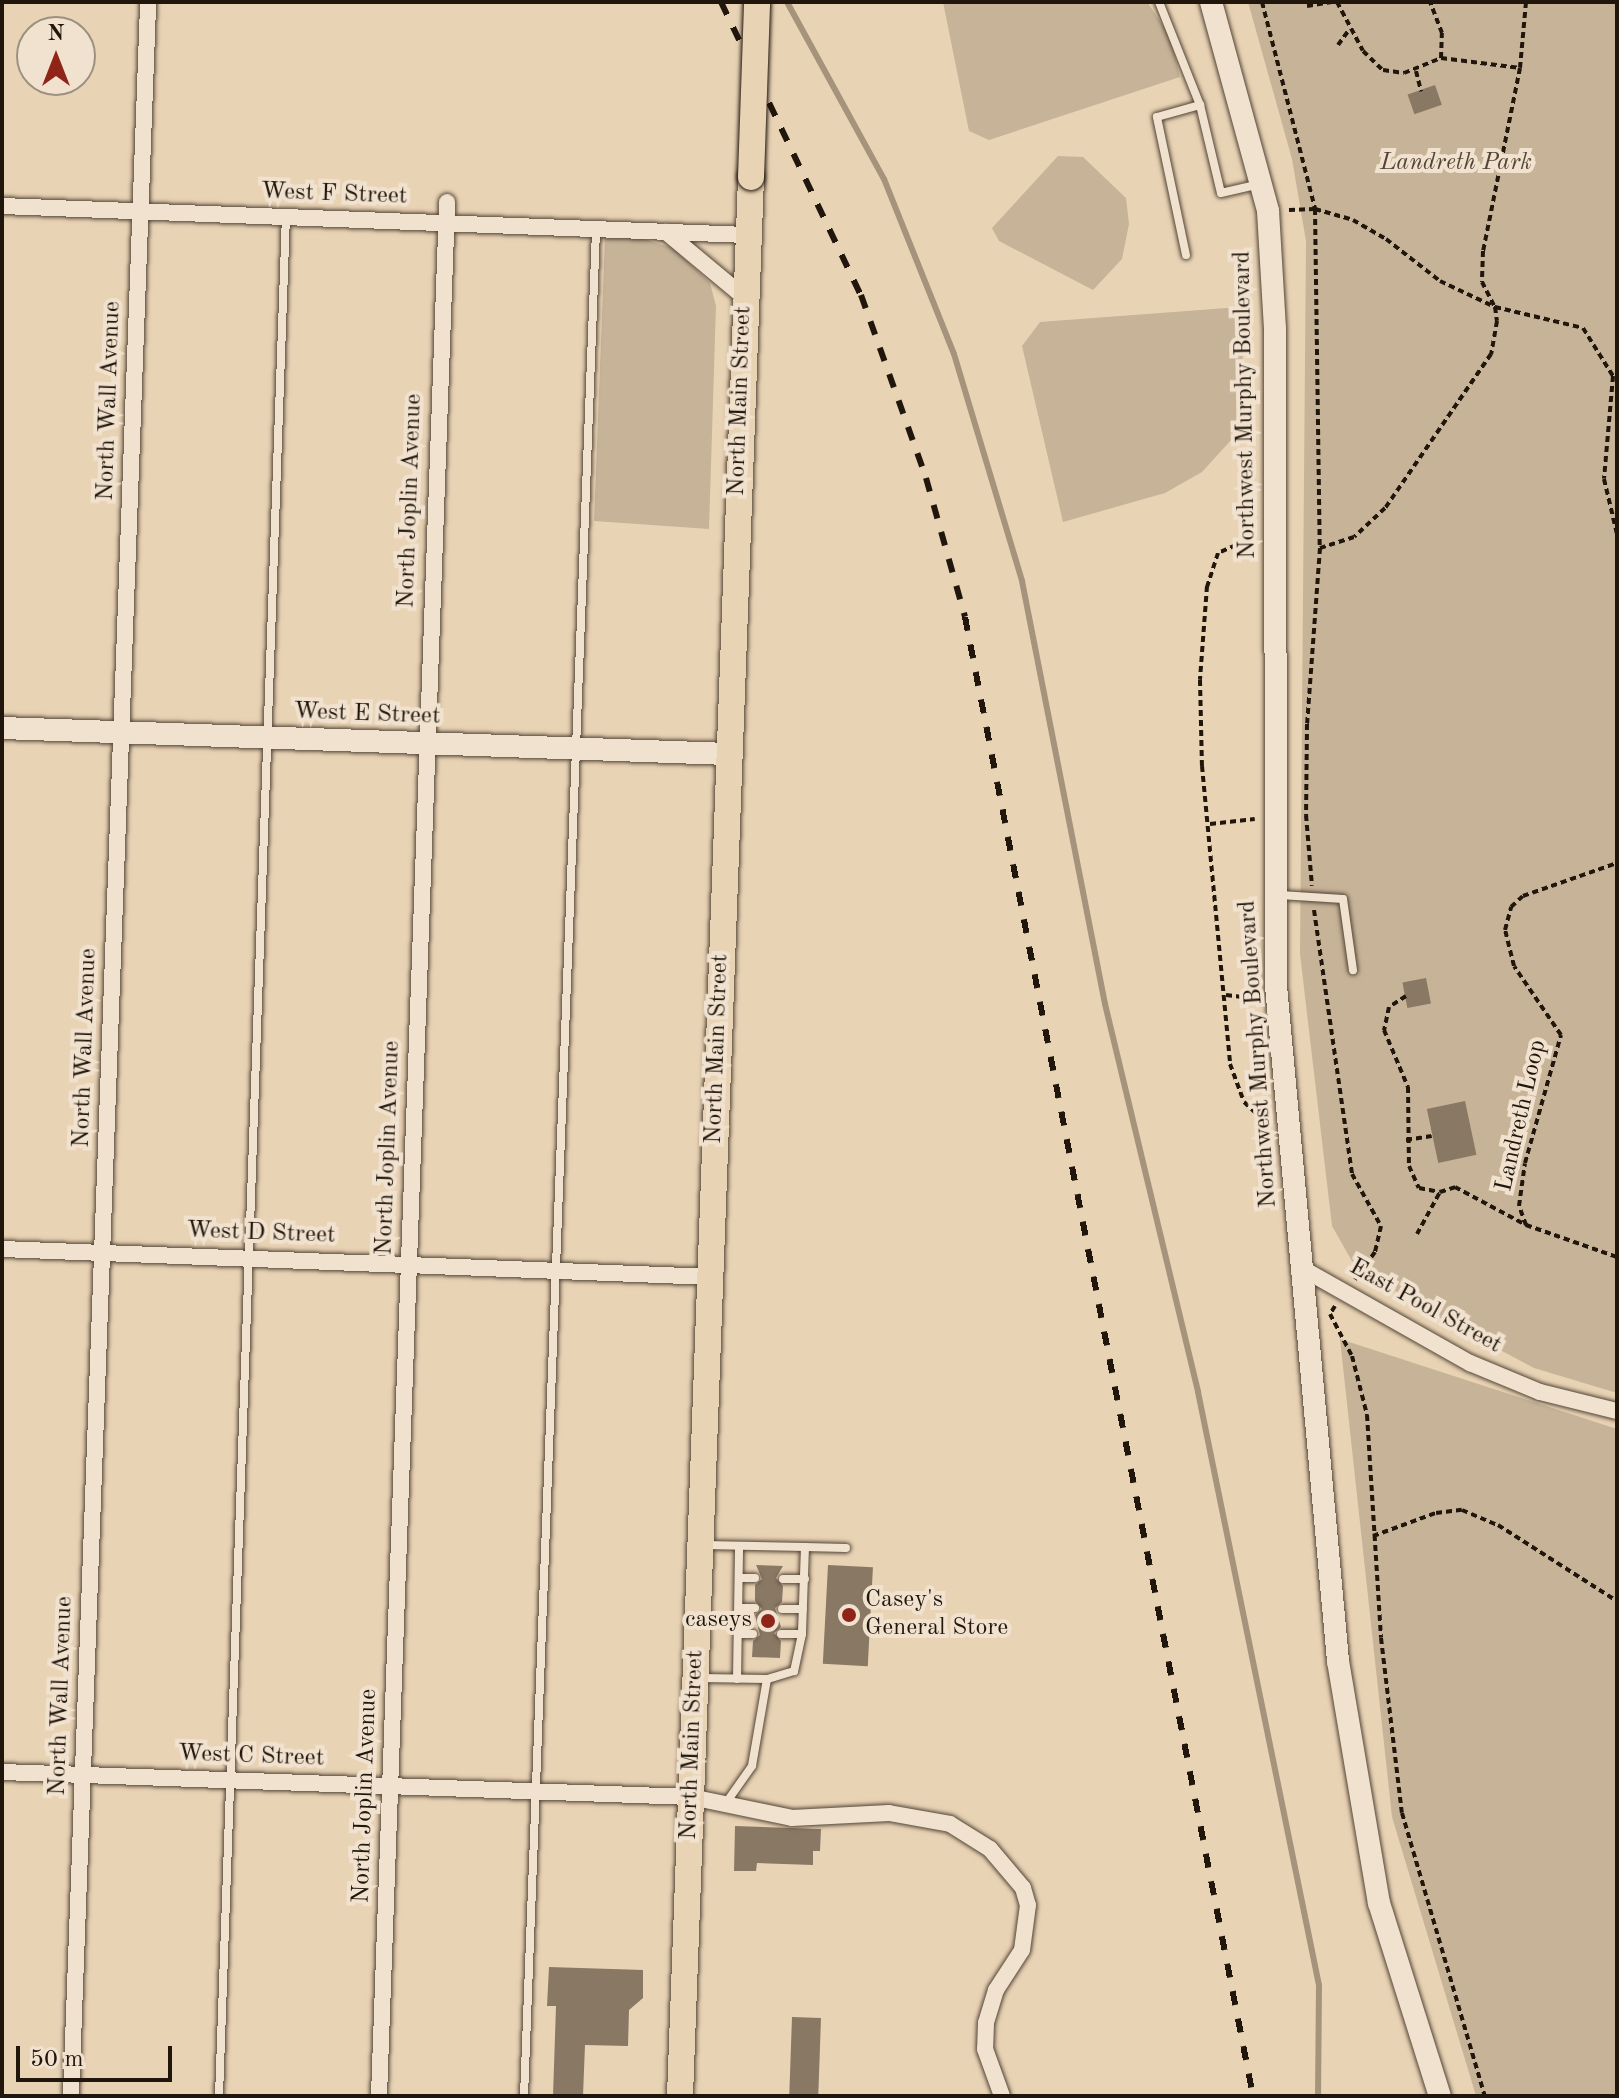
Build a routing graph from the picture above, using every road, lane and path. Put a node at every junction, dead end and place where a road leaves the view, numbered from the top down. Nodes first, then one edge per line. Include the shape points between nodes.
1 (148, 2) edge
2 (757, 2) edge
3 (1159, 2) edge
4 (1211, 2) edge
5 (1262, 2) edge
6 (1334, 2) edge
7 (1430, 2) edge
8 (1526, 2) edge
9 (1307, 6) dead end
10 (1348, 31) junction
11 (1338, 45) dead end
12 (1441, 58) junction
13 (1520, 68) junction
14 (1416, 71) junction
15 (1421, 91) dead end
16 (1200, 105) junction
17 (1261, 183) junction
18 (447, 202) dead end
19 (2, 206) edge
20 (1315, 209) junction
21 (1268, 211) junction
22 (142, 212) junction
23 (286, 217) junction
24 (446, 223) junction
25 (596, 228) junction
26 (665, 231) junction
27 (748, 235) junction
28 (1186, 255) dead end
29 (744, 297) junction
30 (1495, 307) junction
31 (1274, 533) junction
32 (1617, 534) edge
33 (1320, 548) junction
34 (2, 728) edge
35 (122, 732) junction
36 (268, 737) junction
37 (426, 743) junction
38 (576, 749) junction
39 (729, 754) junction
40 (1273, 818) junction
41 (1210, 824) junction
42 (1617, 863) edge
43 (1272, 894) junction
44 (1313, 900) junction
45 (1353, 970) dead end
46 (1226, 995) junction
47 (1406, 996) dead end
48 (1278, 1002) junction
49 (1290, 1130) junction
50 (1432, 1136) dead end
51 (1406, 1140) junction
52 (1440, 1192) junction
53 (1526, 1225) junction
54 (1417, 1234) dead end
55 (2, 1249) edge
56 (102, 1252) junction
57 (1617, 1257) edge
58 (249, 1258) junction
59 (409, 1264) junction
60 (1303, 1269) junction
61 (556, 1271) junction
62 (710, 1277) junction
63 (1346, 1290) junction
64 (1617, 1411) edge
65 (1372, 1536) junction
66 (700, 1545) junction
67 (739, 1546) junction
68 (805, 1547) junction
69 (846, 1548) dead end
70 (739, 1578) junction
71 (755, 1578) dead end
72 (783, 1579) dead end
73 (805, 1579) junction
74 (1617, 1601) edge
75 (739, 1608) junction
76 (755, 1608) dead end
77 (782, 1609) dead end
78 (803, 1609) junction
79 (738, 1634) junction
80 (753, 1634) dead end
81 (781, 1634) dead end
82 (802, 1634) junction
83 (695, 1678) junction
84 (737, 1679) junction
85 (767, 1679) junction
86 (2, 1772) edge
87 (83, 1775) junction
88 (230, 1781) junction
89 (390, 1786) junction
90 (536, 1792) junction
91 (691, 1797) junction
92 (726, 1803) junction
93 (71, 2096) edge
94 (219, 2096) edge
95 (379, 2096) edge
96 (524, 2096) edge
97 (680, 2096) edge
98 (1002, 2096) edge
99 (1440, 2096) edge
100 (1485, 2096) edge

1 - 22 street, North Wall Avenue
2 - 27 main road, North Main Street, bridge
3 - 16 lane
4 - 17 street, Northwest Murphy Boulevard
5 - 20 path
6 - 9 path
6 - 10 path
7 - 12 path via 1442,33
8 - 13 path
10 - 11 path
10 - 14 path via 1383,70
12 - 13 path
12 - 14 path
13 - 30 path via 1483,251 1482,282
14 - 15 path
16 - 17 lane via 1221,193
16 - 28 lane via 1157,117
17 - 21 street, Northwest Murphy Boulevard
18 - 24 street, North Joplin Avenue
19 - 22 street, West F Street
20 - 21 path
20 - 30 path via 1353,220 1440,281
20 - 33 path
21 - 31 street, Northwest Murphy Boulevard via 1275,329
22 - 23 street, West F Street
22 - 35 street, North Wall Avenue
23 - 24 street, West F Street
23 - 36 lane
24 - 25 street, West F Street
24 - 37 street, North Joplin Avenue
25 - 26 street, West F Street
25 - 38 lane
26 - 27 street, West F Street
26 - 29 street
27 - 29 main road, North Main Street
29 - 39 main road, North Main Street
30 - 32 path via 1583,328 1613,376 1604,479
30 - 33 path via 1491,354 1385,508 1354,537
31 - 40 street, Northwest Murphy Boulevard
31 - 41 path via 1218,553 1207,586 1200,680
33 - 44 path via 1307,724 1306,815
34 - 35 street, West E Street
35 - 36 street, West E Street
35 - 56 street, North Wall Avenue
36 - 37 street, West E Street
36 - 58 lane
37 - 38 street, West E Street
37 - 59 street, North Joplin Avenue
38 - 39 street, West E Street
38 - 61 lane
39 - 62 main road, North Main Street
40 - 41 path
40 - 43 street, Northwest Murphy Boulevard
41 - 46 path
42 - 53 path, Landreth Loop via 1523,896 1511,907 1505,930 1514,966 1561,1035 1525,1163 1519,1206
43 - 44 lane
43 - 48 street, Northwest Murphy Boulevard
44 - 45 lane via 1343,899
44 - 63 path via 1352,1174 1381,1226 1375,1252
46 - 48 path
46 - 49 path via 1230,1064 1244,1102 1265,1123
47 - 51 path via 1389,1007 1384,1030 1408,1087
48 - 49 street, Northwest Murphy Boulevard
49 - 60 street, Northwest Murphy Boulevard
50 - 51 path
51 - 52 path via 1419,1188
52 - 53 path, Landreth Loop via 1455,1187
52 - 54 path
53 - 57 path, Landreth Loop
55 - 56 street, West D Street
56 - 58 street, West D Street
56 - 87 street, North Wall Avenue
58 - 59 street, West D Street
58 - 88 lane
59 - 61 street, West D Street
59 - 89 street, North Joplin Avenue
60 - 63 street, East Pool Street
60 - 99 street, Northwest Murphy Boulevard via 1338,1661 1361,1812 1379,1903
61 - 62 street, West D Street
61 - 90 lane
62 - 66 main road, North Main Street
63 - 64 street, East Pool Street via 1470,1363 1540,1392
63 - 65 path via 1330,1314 1361,1381
65 - 74 path via 1436,1513 1462,1510 1498,1525
65 - 100 path via 1402,1813
66 - 67 lane
66 - 83 main road, North Main Street
67 - 68 lane
67 - 70 lane
68 - 69 lane
68 - 73 lane
70 - 71 lane
70 - 75 lane
72 - 73 lane
73 - 78 lane
75 - 76 lane
75 - 79 lane
77 - 78 lane
78 - 82 lane
79 - 80 lane
79 - 84 lane
81 - 82 lane
82 - 85 lane via 794,1671
83 - 84 lane
83 - 91 main road, North Main Street
84 - 85 lane
85 - 92 lane via 752,1766
86 - 87 street, West C Street
87 - 88 street, West C Street
87 - 93 street, North Wall Avenue
88 - 89 street, West C Street
88 - 94 lane
89 - 90 street, West C Street
89 - 95 street, North Joplin Avenue
90 - 91 street, West C Street
90 - 96 lane
91 - 92 street, West C Street
91 - 97 main road, North Main Street
92 - 98 street, West C Street via 792,1818 900,1814 950,1824 990,1849 1023,1888 1028,1932 996,1990 985,2037

